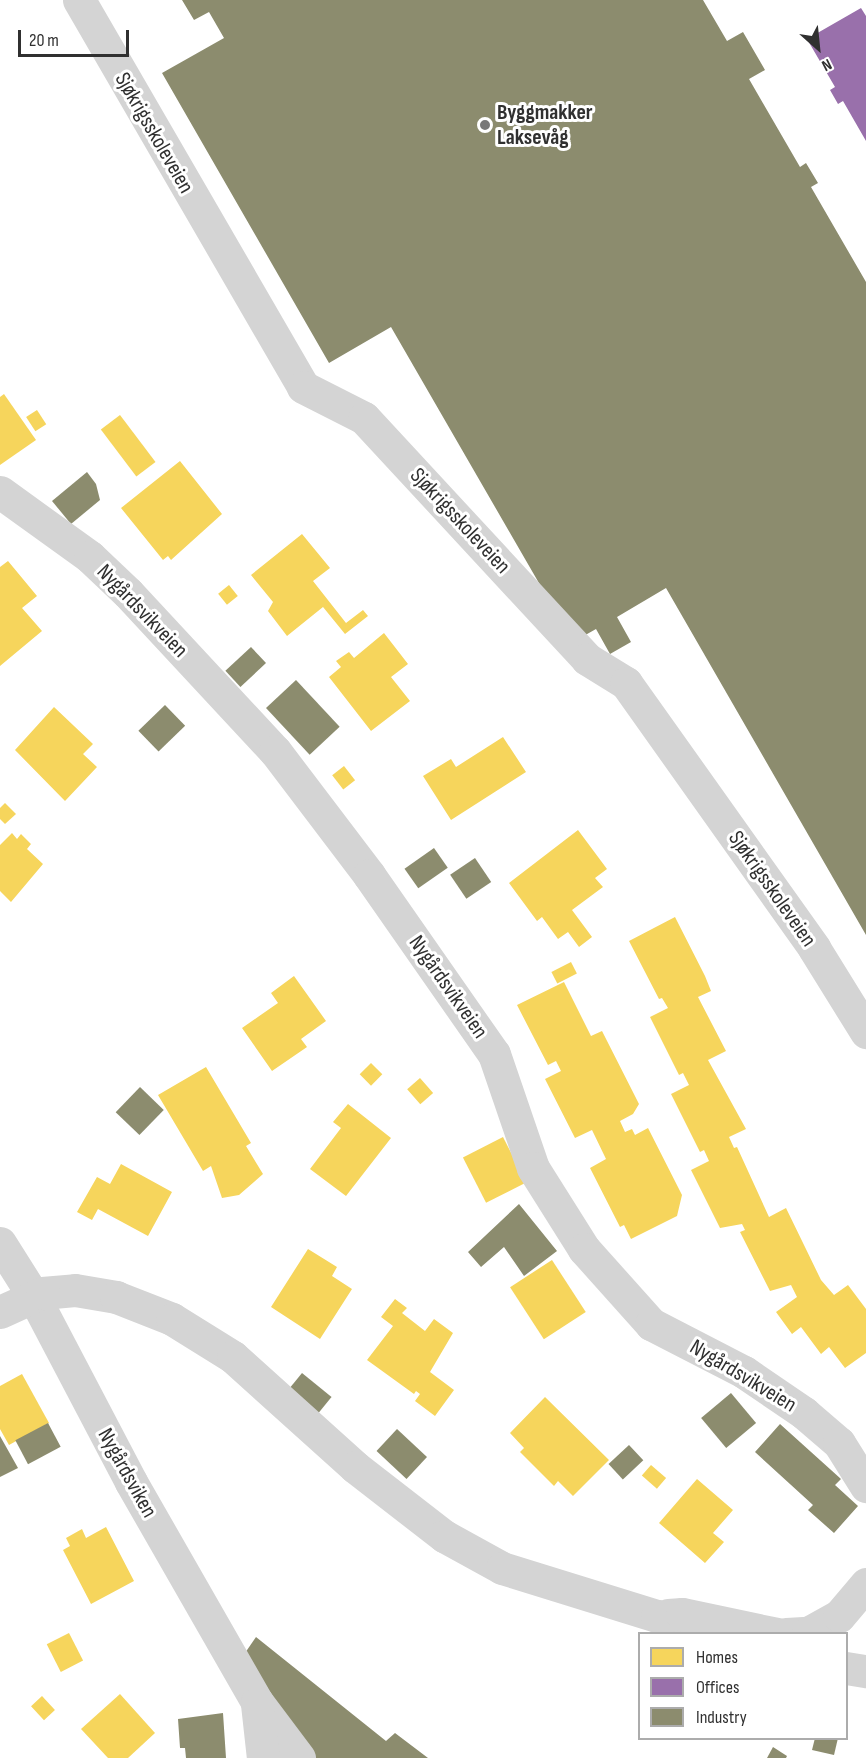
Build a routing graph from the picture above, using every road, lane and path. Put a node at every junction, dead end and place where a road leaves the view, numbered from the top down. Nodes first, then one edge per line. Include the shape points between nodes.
1 (79, 0) edge
2 (0, 492) edge
3 (866, 1032) edge
4 (0, 1243) edge
5 (34, 1297) junction
6 (0, 1312) edge
7 (866, 1486) edge
8 (866, 1584) edge
9 (657, 1616) junction
10 (688, 1632) edge
11 (768, 1632) edge
12 (810, 1632) edge
13 (848, 1668) edge
14 (866, 1671) edge
15 (257, 1702) junction
16 (263, 1758) edge
17 (299, 1758) edge

1 - 3 street, Sjøkrigsskoleveien via 303,387 364,418 587,659 626,683 814,948
2 - 7 street, Nygårdsvikveien via 90,557 275,751 369,875 494,1054 533,1168 584,1249 651,1324 744,1372 804,1413 839,1443
4 - 5 street, Nygårdsviken
5 - 6 street
5 - 9 street via 75,1290 116,1297 172,1319 233,1357 355,1467 444,1536 502,1568
5 - 15 street, Nygårdsviken via 125,1472
8 - 12 street via 839,1616
9 - 10 street
9 - 11 street via 682,1614
13 - 14 street
15 - 16 street, Nygårdsviken
15 - 17 street, Nygårdsviken

